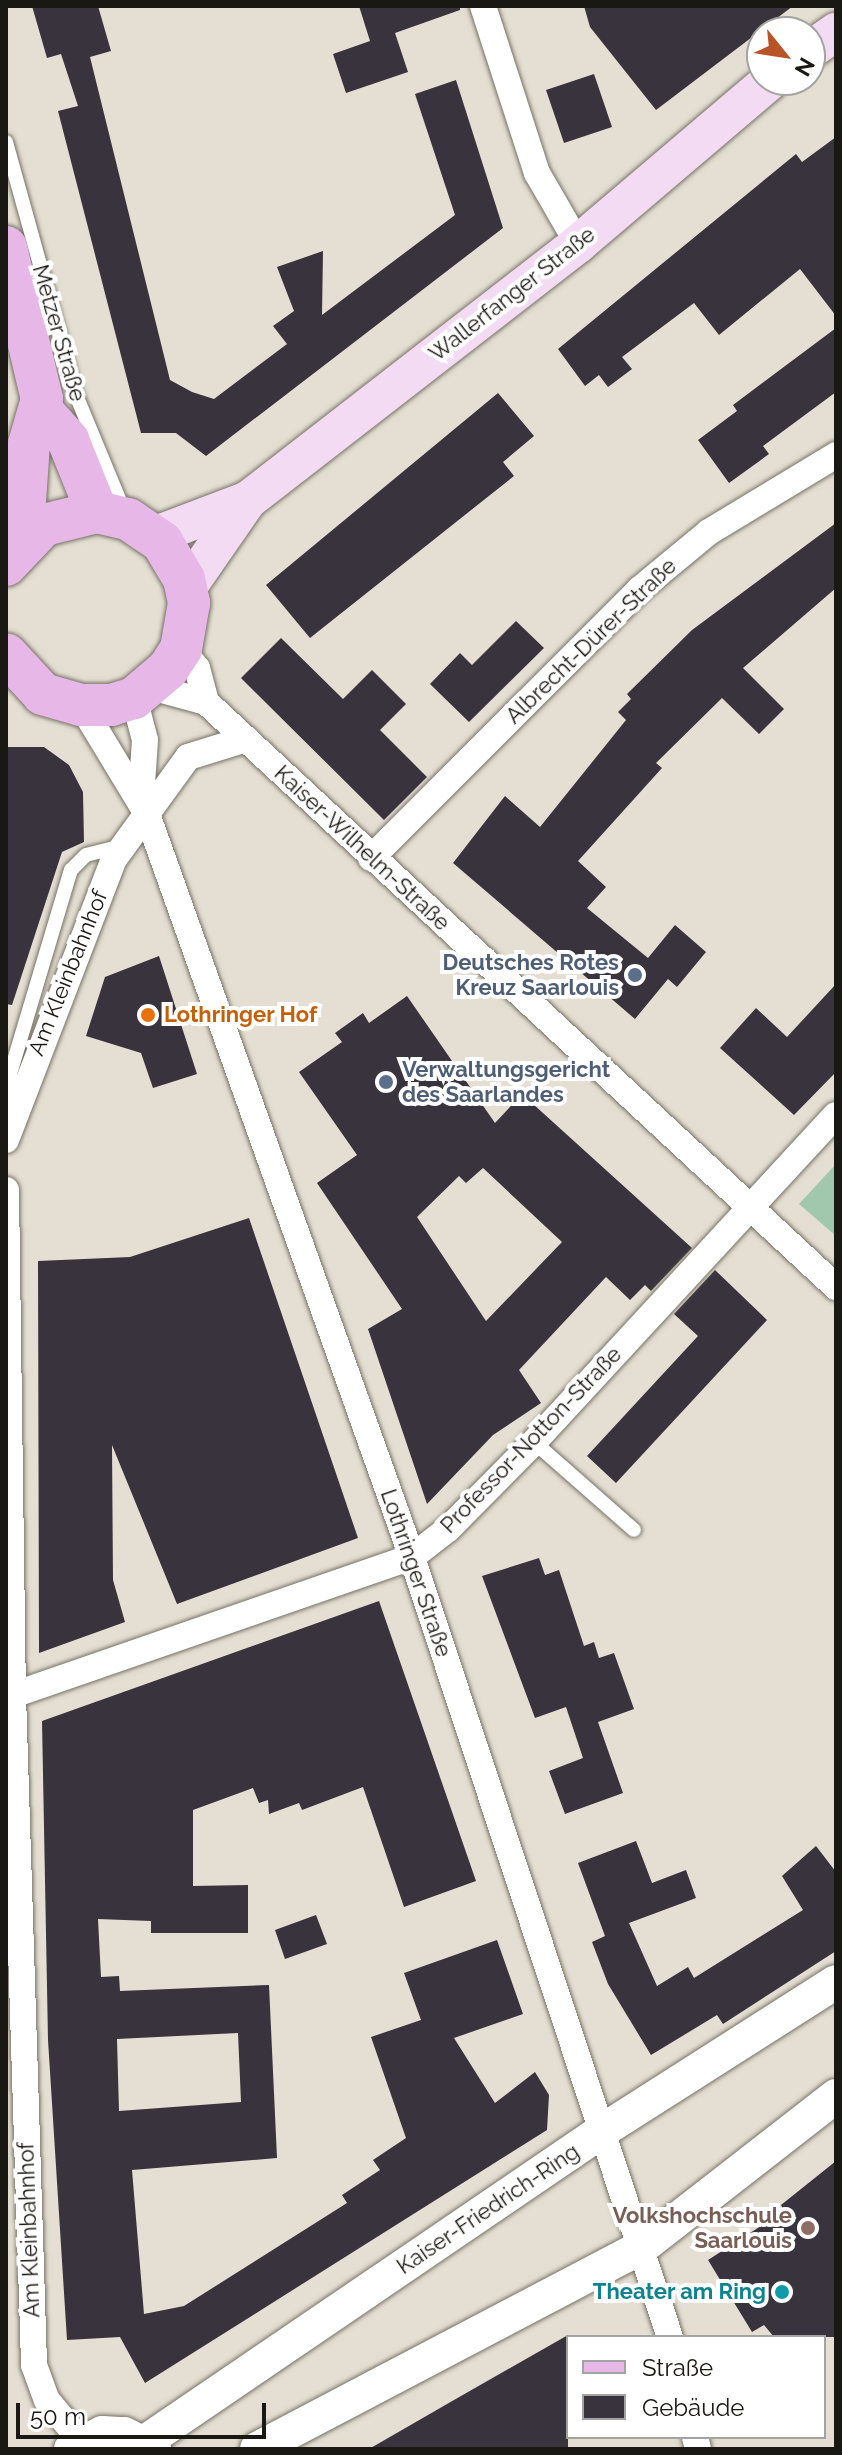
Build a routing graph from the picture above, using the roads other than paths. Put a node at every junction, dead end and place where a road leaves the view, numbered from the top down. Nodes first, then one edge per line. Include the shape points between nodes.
1 (483, 6) edge
2 (752, 96) edge
3 (6, 142) edge
4 (578, 244) junction
5 (6, 247) edge
6 (43, 412) junction
7 (836, 455) edge
8 (248, 500) junction
9 (127, 522) junction
10 (14, 554) edge
11 (187, 588) junction
12 (181, 649) junction
13 (6, 654) edge
14 (143, 693) junction
15 (69, 702) junction
16 (206, 702) junction
17 (6, 709) edge
18 (246, 739) junction
19 (144, 806) junction
20 (125, 845) junction
21 (371, 858) junction
22 (15, 1109) junction
23 (836, 1115) edge
24 (6, 1140) edge
25 (6, 1190) edge
26 (748, 1208) junction
27 (836, 1287) edge
28 (534, 1442) junction
29 (634, 1530) dead end
30 (412, 1557) junction
31 (13, 1695) junction
32 (836, 1982) edge
33 (836, 2096) edge
34 (602, 2131) junction
35 (642, 2247) junction
36 (669, 2335) edge
37 (76, 2445) edge
38 (150, 2446) edge
39 (257, 2449) edge

1 - 4 street via 537,173
2 - 4 main road, Wallerfanger Straße
3 - 9 lane, Metzer Straße via 76,395
4 - 8 main road, Wallerfanger Straße
5 - 6 main road, Metzer Straße
6 - 9 main road, Metzer Straße
6 - 10 main road, Metzer Straße via 29,444
7 - 21 street, Albrecht-Dürer-Straße via 709,532 640,589
8 - 9 main road, Wallerfanger Straße
8 - 11 main road, Wallerfanger Straße
9 - 10 main road via 64,516
9 - 11 main road via 175,558
11 - 12 main road
12 - 14 main road
12 - 16 street, Kaiser-Wilhelm-Straße via 197,668
13 - 15 main road via 25,680
14 - 15 main road
14 - 16 street, Kaiser-Wilhelm-Straße
14 - 19 street, Lothringer Straße
15 - 17 main road
15 - 19 street, Lothringer Straße
16 - 18 street, Kaiser-Wilhelm-Straße
18 - 19 street via 188,757
18 - 21 street, Kaiser-Wilhelm-Straße
19 - 20 street, Am Kleinbahnhof
19 - 30 street, Lothringer Straße
20 - 22 street, Am Kleinbahnhof
20 - 22 lane via 86,855 71,870 10,1074
21 - 26 street, Kaiser-Wilhelm-Straße
22 - 24 street, Am Kleinbahnhof
23 - 26 street, Professor-Notton-Straße
25 - 31 street, Am Kleinbahnhof
26 - 27 street, Kaiser-Wilhelm-Straße
26 - 28 street, Professor-Notton-Straße
28 - 29 lane
28 - 30 street, Professor-Notton-Straße via 448,1529
30 - 31 street, Professor-Notton-Straße
30 - 34 street, Lothringer Straße
31 - 37 street, Am Kleinbahnhof via 34,2365 47,2400
32 - 34 street, Kaiser-Friedrich-Ring
33 - 35 street
34 - 35 street, Lothringer Straße
34 - 38 street, Kaiser-Friedrich-Ring
35 - 36 street, Lothringer Straße
35 - 39 street
37 - 38 street via 124,2434

